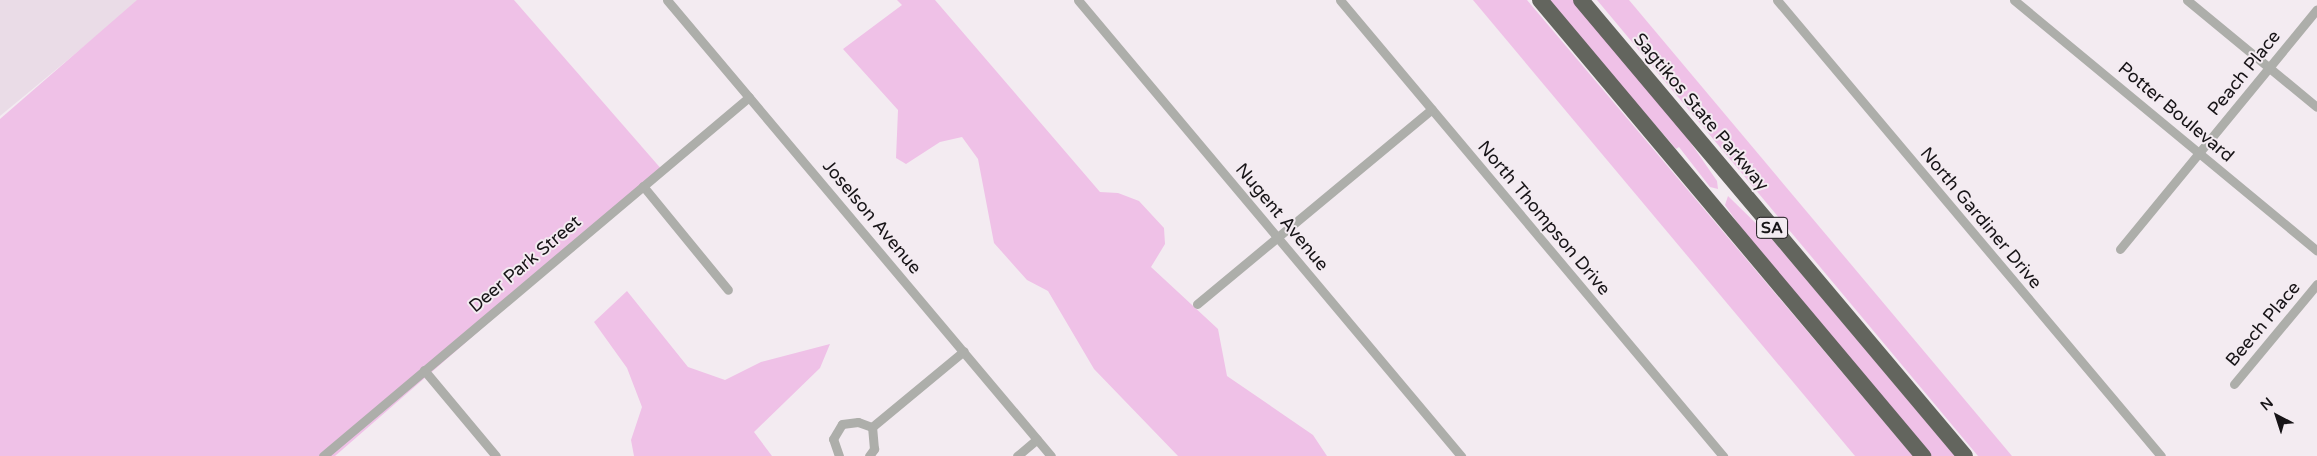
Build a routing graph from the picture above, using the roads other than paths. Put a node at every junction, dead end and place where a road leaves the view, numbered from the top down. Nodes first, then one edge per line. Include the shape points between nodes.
1 (667, 0) edge
2 (1078, 0) edge
3 (1340, 0) edge
4 (1540, 0) edge
5 (1581, 0) edge
6 (1777, 0) edge
7 (2014, 0) edge
8 (2187, 0) edge
9 (2317, 9) edge
10 (2269, 69) junction
11 (749, 97) junction
12 (2317, 107) edge
13 (1432, 109) junction
14 (2200, 152) junction
15 (643, 186) junction
16 (1278, 237) junction
17 (2120, 249) dead end
18 (2317, 251) edge
19 (2317, 284) edge
20 (728, 290) dead end
21 (1197, 304) dead end
22 (964, 351) junction
23 (424, 370) junction
24 (2234, 384) dead end
25 (872, 428) junction
26 (1037, 439) junction
27 (1718, 454) edge
28 (323, 456) edge
29 (496, 456) edge
30 (839, 456) edge
31 (869, 456) edge
32 (1017, 456) edge
33 (1051, 456) edge
34 (1460, 456) edge
35 (1924, 456) edge
36 (1965, 456) edge
37 (2161, 456) edge

1 - 11 street, Joselson Avenue
2 - 16 street, Nugent Avenue
3 - 13 street, North Thompson Drive
4 - 35 highway, SA
5 - 36 highway, Sagtikos State Parkway / SA
6 - 37 street, North Gardiner Drive
7 - 14 street, Potter Boulevard
8 - 10 street
9 - 10 street, Peach Place
10 - 12 street
10 - 14 street, Peach Place
11 - 15 street, Deer Park Street
11 - 22 street, Joselson Avenue
13 - 16 street
13 - 27 street, North Thompson Drive
14 - 17 street, Peach Place
14 - 18 street, Potter Boulevard
15 - 20 street
15 - 23 street, Deer Park Street
16 - 21 street
16 - 34 street, Nugent Avenue
19 - 24 street, Beech Place
22 - 25 street
22 - 26 street, Joselson Avenue
23 - 28 street, Deer Park Street
23 - 29 street
25 - 30 street via 858,422 842,424 833,439
25 - 31 street via 874,449
26 - 32 street
26 - 33 street, Joselson Avenue

